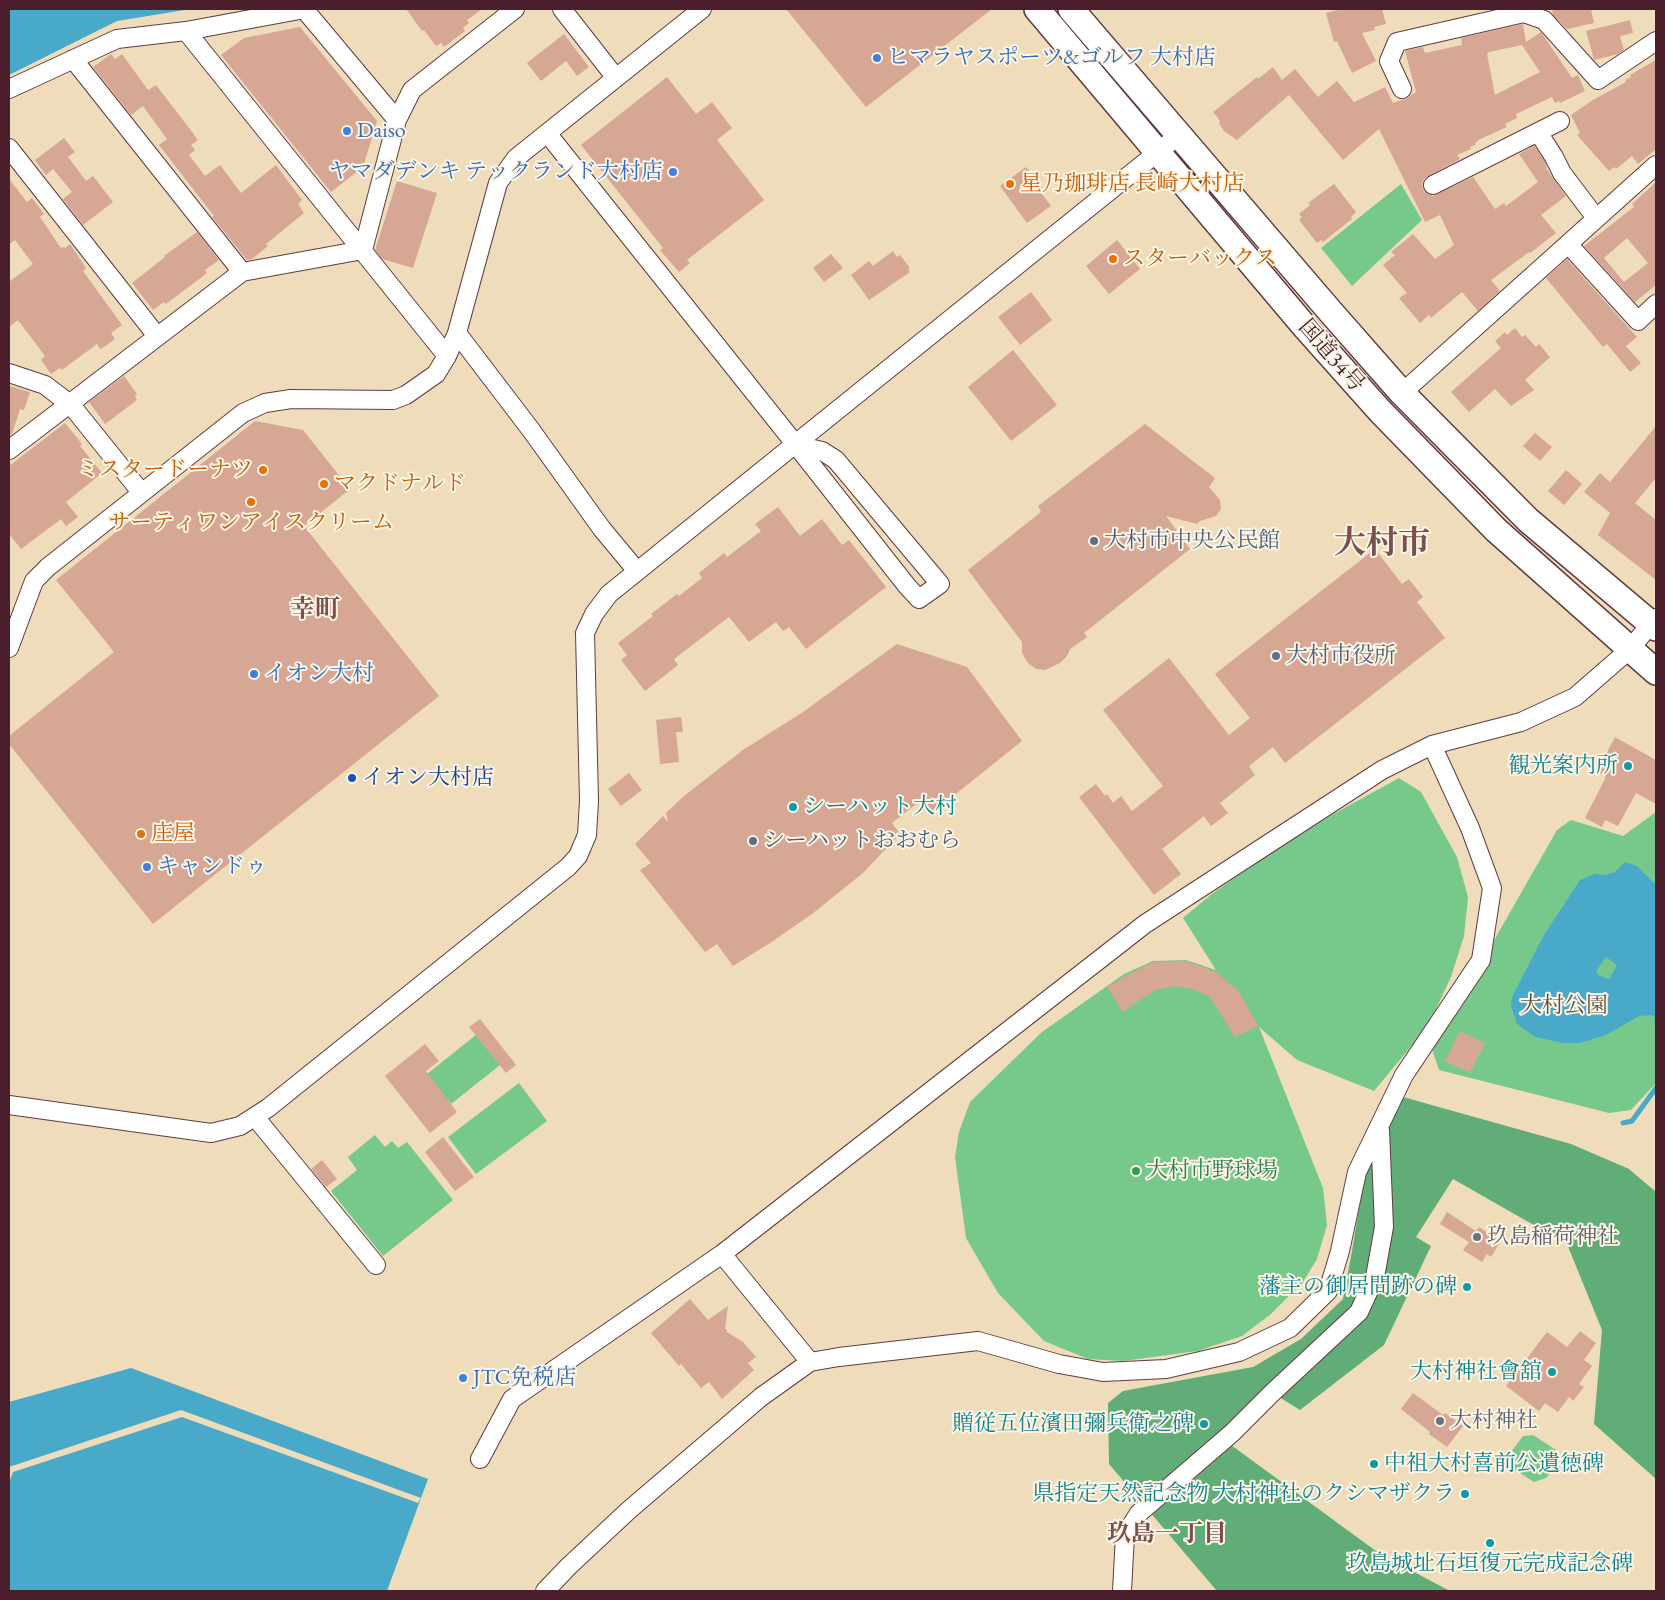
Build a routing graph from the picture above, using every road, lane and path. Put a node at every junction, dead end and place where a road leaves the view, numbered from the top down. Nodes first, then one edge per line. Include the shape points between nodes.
1 (305, 9) edge
2 (515, 9) edge
3 (562, 9) edge
4 (702, 9) edge
5 (1037, 9) edge
6 (1070, 9) edge
7 (186, 31) junction
8 (1656, 42) edge
9 (73, 59) junction
10 (616, 78) junction
11 (9, 89) edge
12 (1402, 89) dead end
13 (397, 120) junction
14 (1560, 121) dead end
15 (1538, 132) junction
16 (547, 133) junction
17 (1179, 134) junction
18 (9, 148) edge
19 (1159, 152) junction
20 (1656, 165) edge
21 (1433, 185) dead end
22 (1596, 218) junction
23 (1568, 244) junction
24 (364, 250) junction
25 (242, 272) junction
26 (1656, 304) edge
27 (458, 333) junction
28 (157, 336) junction
29 (448, 356) junction
30 (9, 373) edge
31 (1402, 393) junction
32 (71, 405) junction
33 (796, 445) junction
34 (9, 450) edge
35 (141, 492) junction
36 (637, 571) junction
37 (1655, 623) edge
38 (9, 648) edge
39 (1629, 650) junction
40 (1656, 672) edge
41 (1432, 745) junction
42 (9, 1105) edge
43 (255, 1117) junction
44 (1380, 1127) junction
45 (722, 1254) junction
46 (376, 1265) dead end
47 (810, 1362) junction
48 (480, 1459) dead end
49 (545, 1591) edge
50 (1122, 1591) edge

1 - 7 street
1 - 13 street
2 - 13 street via 412,90
3 - 10 street
4 - 10 street
5 - 19 highway, 国道34号
6 - 17 highway, 国道34号
7 - 9 street via 117,39
7 - 24 street
8 - 12 street via 1598,80 1544,20 1524,13 1397,42 1389,61
9 - 11 street
9 - 25 street
10 - 16 street
13 - 24 street
14 - 15 street
15 - 21 street
15 - 22 street via 1562,173
16 - 27 street via 516,158 498,183
16 - 33 street
17 - 19 street
17 - 31 highway, 国道34号
18 - 28 street
19 - 33 street
19 - 39 highway, 国道34号 via 1305,327 1380,411 1496,530
20 - 22 street
22 - 23 street
23 - 26 street via 1638,320
23 - 31 street
24 - 25 street
24 - 29 street
25 - 28 street
27 - 29 street
27 - 36 street via 602,529
28 - 32 street
29 - 35 street via 436,374 406,395 392,400 291,399 265,403 243,413
30 - 32 street via 44,385
31 - 37 highway, 国道34号 via 1528,520
32 - 34 street
32 - 35 street
33 - 33 street via 822,450 836,460 940,584 919,599
33 - 36 street
35 - 38 street via 34,581
36 - 43 street via 609,594 585,633 589,801 587,836 578,856
37 - 39 street
39 - 40 highway, 国道34号
39 - 41 street via 1575,697 1521,722
41 - 44 street via 1470,828 1492,888 1480,960 1404,1075
41 - 45 street via 1382,770 1145,924
42 - 43 street via 211,1133 240,1126
43 - 46 street
44 - 47 street via 1357,1172 1328,1291 1290,1328 1239,1352 1166,1369 1103,1372 1059,1364 978,1341
44 - 50 street via 1384,1227 1375,1277 1359,1312 1232,1433 1140,1512 1124,1535
45 - 47 street
45 - 48 street via 512,1399
47 - 49 street via 761,1397 658,1485

